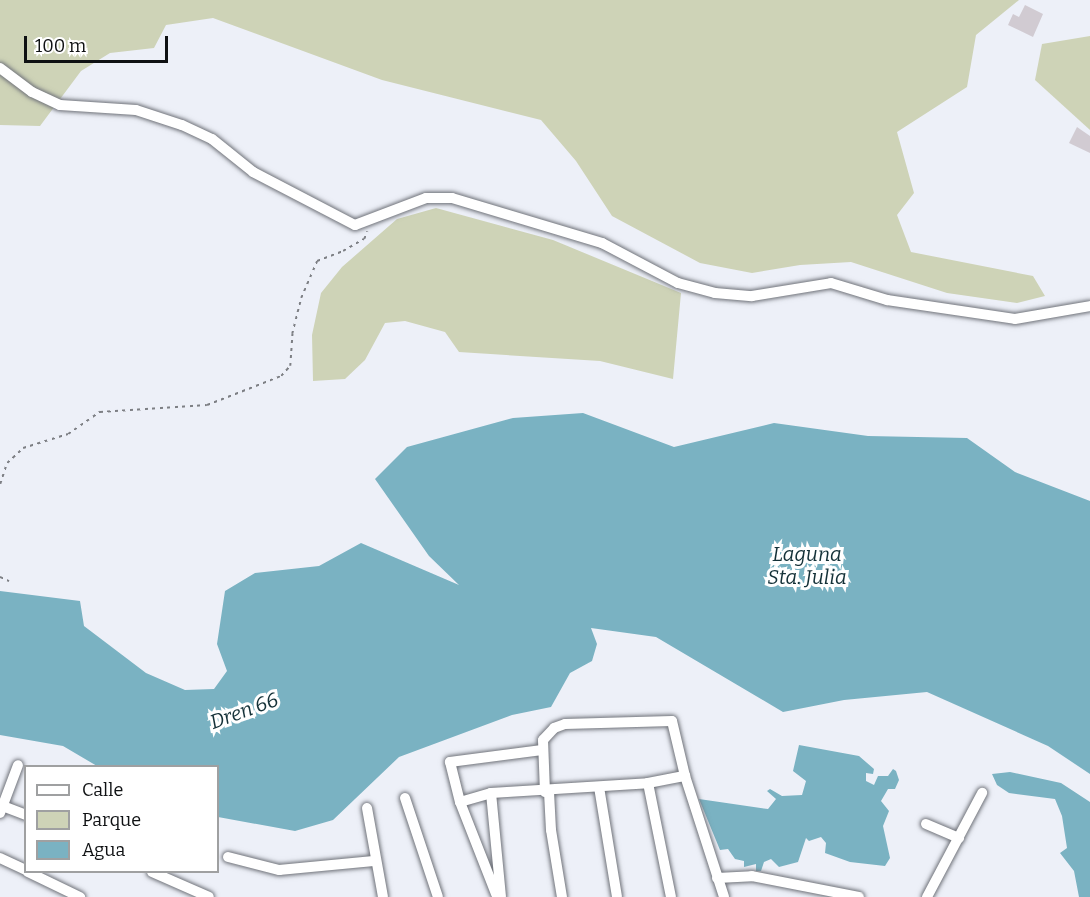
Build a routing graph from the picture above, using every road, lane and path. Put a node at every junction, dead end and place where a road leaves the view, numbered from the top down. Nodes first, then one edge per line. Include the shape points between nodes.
1 (0, 68) edge
2 (372, 221) junction
3 (1090, 306) edge
4 (0, 483) edge
5 (0, 577) edge
6 (9, 581) dead end
7 (542, 750) junction
8 (18, 765) dead end
9 (685, 776) junction
10 (648, 783) junction
11 (599, 787) junction
12 (547, 792) junction
13 (491, 793) junction
14 (982, 793) dead end
15 (405, 798) dead end
16 (460, 802) junction
17 (1, 808) edge
18 (366, 808) dead end
19 (24, 814) edge
20 (926, 824) dead end
21 (959, 838) junction
22 (228, 856) dead end
23 (0, 858) edge
24 (374, 861) junction
25 (24, 870) edge
26 (31, 873) edge
27 (154, 873) edge
28 (717, 878) junction
29 (80, 897) edge
30 (209, 897) edge
31 (383, 897) edge
32 (438, 897) edge
33 (499, 897) edge
34 (562, 897) edge
35 (617, 897) edge
36 (671, 897) edge
37 (724, 897) edge
38 (859, 897) edge
39 (927, 897) edge

1 - 2 street via 32,92 60,105 136,110 182,125 212,139 253,172 345,221 355,225
2 - 3 street via 426,198 452,198 591,240 678,284 715,293 752,296 831,283 887,300 1016,319
2 - 4 path via 364,239 317,261 301,298 290,366 281,376 207,405 100,412 68,434 23,448 7,463
5 - 6 path
7 - 9 street via 546,733 564,724 672,721
7 - 12 street
7 - 16 street via 450,762
8 - 17 street
9 - 10 street
9 - 28 street
10 - 11 street
10 - 36 street
11 - 12 street
11 - 35 street
12 - 13 street
12 - 34 street
13 - 16 street
13 - 33 street
14 - 21 street
15 - 32 street
16 - 33 street
17 - 19 street
18 - 24 street
20 - 21 street
21 - 39 street
22 - 24 street via 279,870
23 - 25 street
24 - 31 street
26 - 29 street
27 - 30 street
28 - 37 street
28 - 38 street via 752,876

